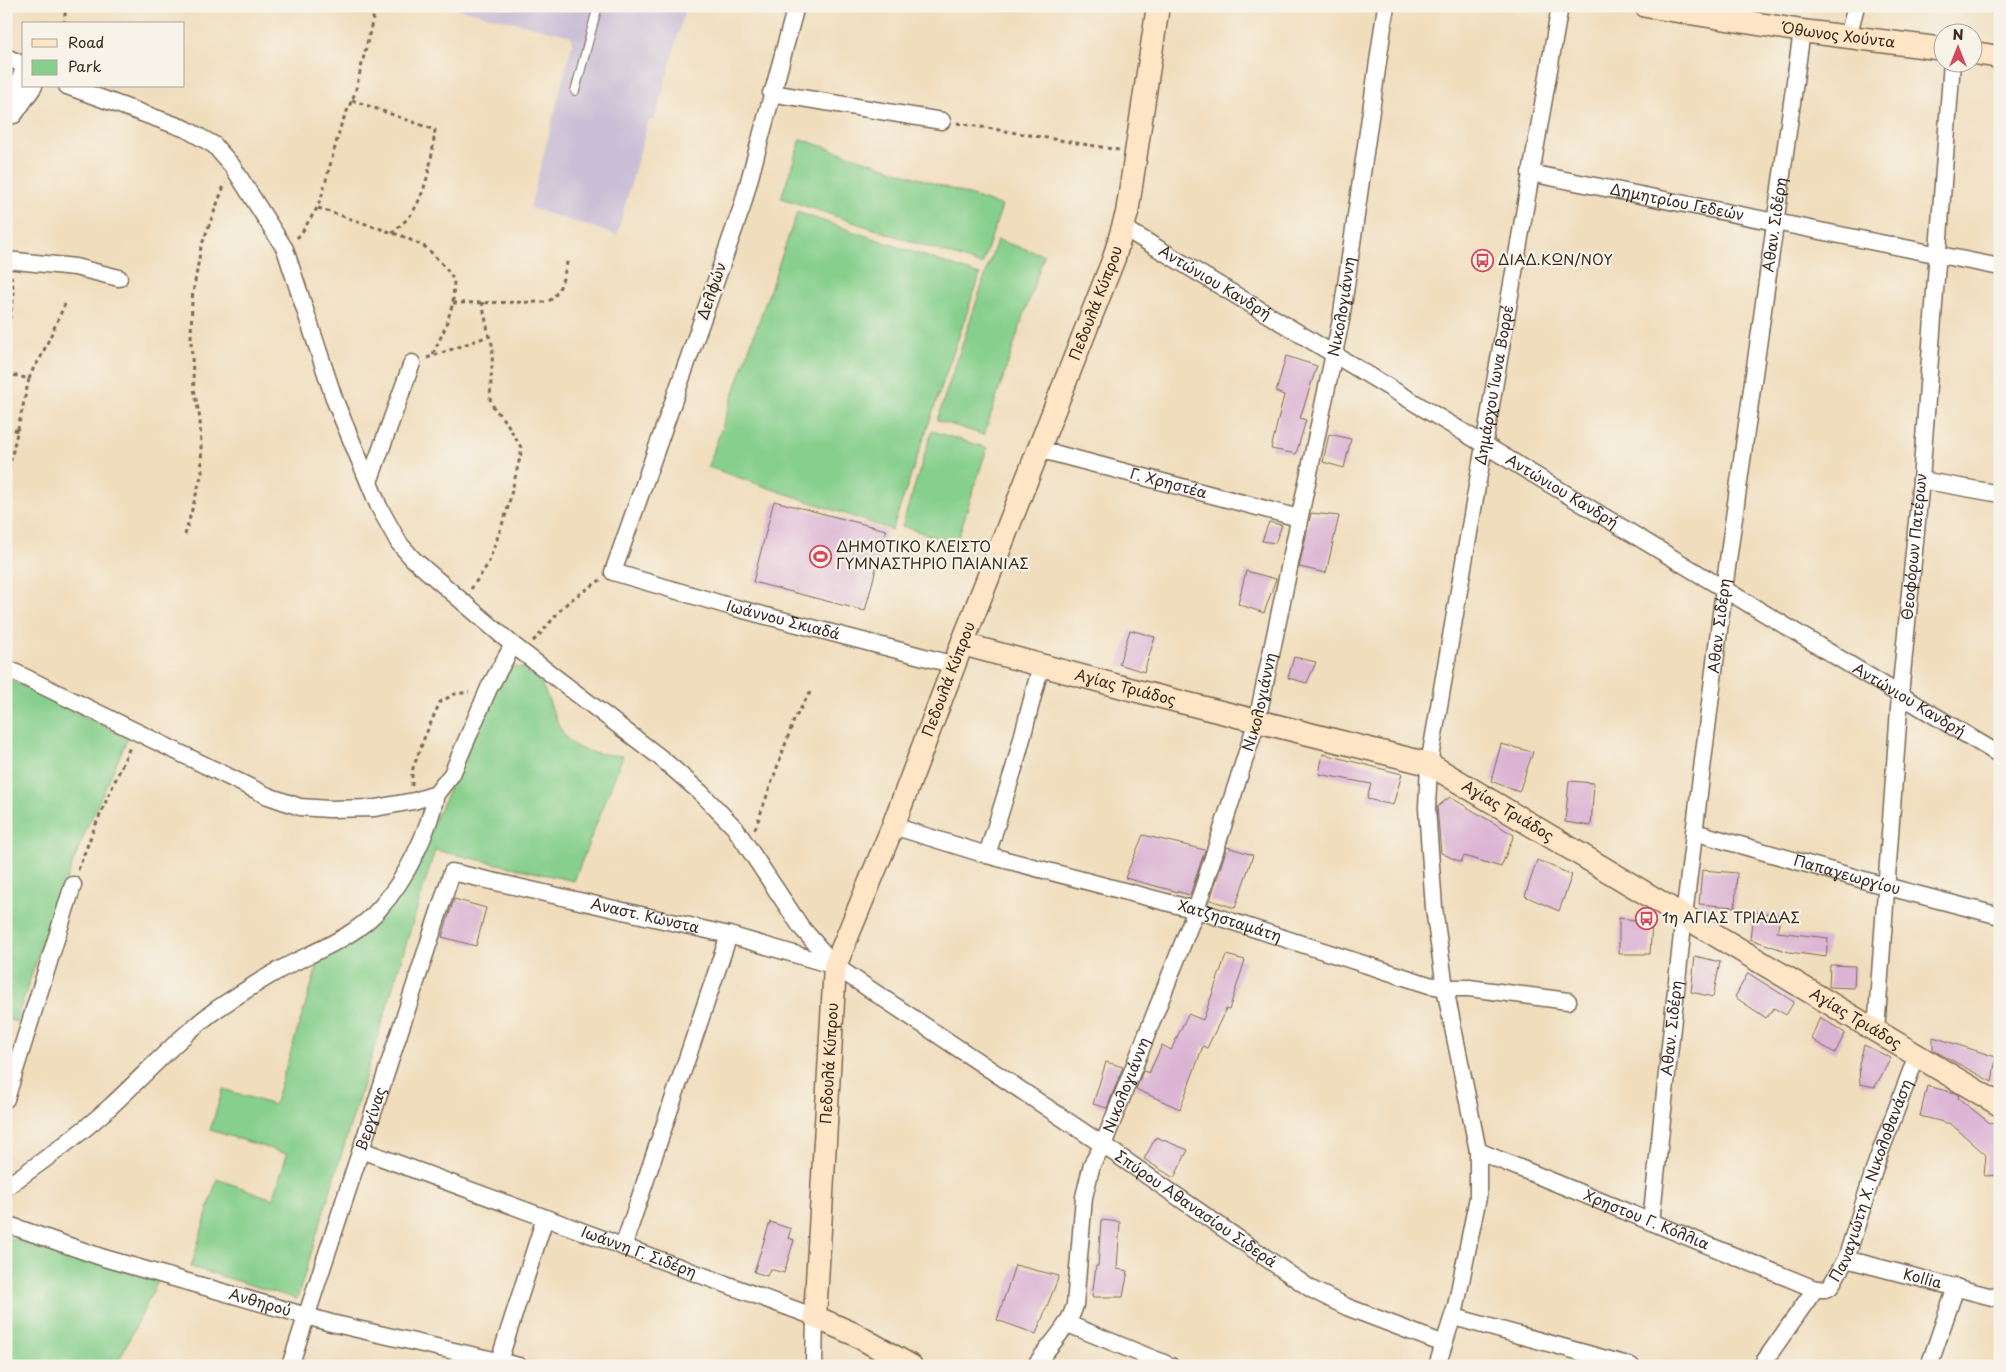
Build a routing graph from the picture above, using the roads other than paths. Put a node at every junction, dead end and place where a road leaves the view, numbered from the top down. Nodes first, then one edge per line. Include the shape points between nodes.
1 (598, 6) edge
2 (796, 6) edge
3 (1158, 6) edge
4 (1386, 6) edge
5 (1560, 6) edge
6 (1646, 6) edge
7 (1856, 6) edge
8 (1802, 31) junction
9 (1848, 37) junction
10 (1934, 48) edge
11 (1984, 55) edge
12 (6, 57) edge
13 (2000, 57) edge
14 (22, 66) edge
15 (1951, 72) edge
16 (22, 73) edge
17 (32, 88) edge
18 (73, 88) edge
19 (575, 92) dead end
20 (771, 94) junction
21 (6, 120) edge
22 (942, 121) road end
23 (6, 123) edge
24 (1530, 173) junction
25 (1774, 222) junction
26 (1124, 228) junction
27 (1938, 255) junction
28 (8, 260) edge
29 (2000, 267) edge
30 (119, 278) dead end
31 (1334, 354) junction
32 (412, 363) road end
33 (1484, 444) junction
34 (1038, 450) junction
35 (1921, 480) junction
36 (369, 482) junction
37 (2000, 494) edge
38 (1299, 518) junction
39 (613, 572) joint
40 (1724, 589) junction
41 (513, 645) junction
42 (958, 654) junction
43 (1041, 665) junction
44 (6, 668) edge
45 (1900, 695) junction
46 (1257, 721) junction
47 (2000, 755) edge
48 (1429, 764) junction
49 (436, 794) junction
50 (893, 826) junction
51 (1694, 832) junction
52 (987, 855) junction
53 (452, 872) joint
54 (73, 885) road end
55 (1885, 886) junction
56 (1196, 910) junction
57 (1684, 916) junction
58 (2000, 916) edge
59 (729, 935) junction
60 (835, 966) junction
61 (1445, 988) junction
62 (1568, 1001) dead end
63 (1876, 1031) junction
64 (1917, 1055) junction
65 (6, 1099) edge
66 (2000, 1105) edge
67 (1103, 1145) junction
68 (361, 1150) junction
69 (1478, 1151) junction
70 (6, 1187) edge
71 (545, 1218) junction
72 (1651, 1222) junction
73 (6, 1224) edge
74 (623, 1247) junction
75 (1846, 1258) junction
76 (1956, 1287) junction
77 (1815, 1289) junction
78 (2000, 1299) edge
79 (306, 1316) junction
80 (815, 1317) junction
81 (1454, 1317) junction
82 (1068, 1324) junction
83 (1444, 1344) junction
84 (499, 1361) junction
85 (290, 1366) edge
86 (519, 1366) edge
87 (814, 1366) edge
88 (911, 1366) edge
89 (1035, 1366) edge
90 (1171, 1366) edge
91 (1436, 1366) edge
92 (1632, 1366) edge
93 (1761, 1366) edge
94 (1929, 1366) edge

1 - 19 lane
2 - 20 street, Δελφών
3 - 26 street, Πεδουλά Κύπρου
4 - 31 street, Νικολογιάννη
5 - 24 street, Δημάρχου Ίωνα Βορρέ
6 - 8 street, Όθωνος Χούντα
7 - 9 street
8 - 9 street, Όθωνος Χούντα
8 - 25 street, Αθαν. Σιδέρη
9 - 10 street, Όθωνος Χούντα
11 - 13 street
12 - 14 street
15 - 27 street, Θεοφόρων Πατέρων
16 - 21 street
17 - 23 street
18 - 36 street via 186,128 214,146 233,167 285,249 335,401
20 - 22 street
20 - 39 street, Δελφών via 742,208
24 - 25 street, Δημητρίου Γεδεών
24 - 33 street, Δημάρχου Ίωνα Βορρέ
25 - 27 street, Δημητρίου Γεδεών
25 - 40 street, Αθαν. Σιδέρη
26 - 31 street, Αντώνιου Κανδρή
26 - 34 street, Πεδουλά Κύπρου
27 - 29 street, Δημητρίου Γεδεών
27 - 35 street, Θεοφόρων Πατέρων
28 - 30 street via 75,268
31 - 33 street, Αντώνιου Κανδρή
31 - 38 street, Νικολογιάννη
32 - 36 street
33 - 40 street, Αντώνιου Κανδρή
33 - 48 street, Δημάρχου Ίωνα Βορρέ
34 - 38 street, Γ. Χρηστέα
34 - 42 street, Πεδουλά Κύπρου
35 - 37 street
35 - 45 street, Θεοφόρων Πατέρων
36 - 41 street via 399,543 413,559
38 - 46 street, Νικολογιάννη
39 - 42 street, Ιωάννου Σκιαδά via 732,607
40 - 45 street, Αντώνιου Κανδρή
40 - 51 street, Αθαν. Σιδέρη
41 - 49 street via 452,774
41 - 60 street via 661,758 701,793 735,828 801,927
42 - 43 street, Αγίας Τριάδος
42 - 50 street, Πεδουλά Κύπρου
43 - 46 street, Αγίας Τριάδος
43 - 52 street
44 - 49 street via 268,796 300,807 375,808
45 - 47 street, Αντώνιου Κανδρή
45 - 55 street, Θεοφόρων Πατέρων
46 - 48 street, Αγίας Τριάδος
46 - 56 street, Νικολογιάννη
48 - 57 street, Αγίας Τριάδος
48 - 61 street, Δημάρχου Ίωνα Βορρέ via 1427,808 1434,908
49 - 70 street via 432,815 416,852 380,909 358,929 274,973 216,1010 70,1141
50 - 52 street, Χατζησταμάτη
50 - 60 street, Πεδουλά Κύπρου
51 - 55 street, Παπαγεωργίου
51 - 57 street, Αθαν. Σιδέρη
52 - 56 street, Χατζησταμάτη
53 - 59 street, Αναστ. Κώνστα
53 - 68 street, Βεργίνας
54 - 65 street
55 - 58 street, Παπαγεωργίου
55 - 63 street, Θεοφόρων Πατέρων
56 - 61 street, Χατζησταμάτη
56 - 67 street, Νικολογιάννη
57 - 63 street, Αγίας Τριάδος
57 - 72 street, Αθαν. Σιδέρη
59 - 60 street, Αναστ. Κώνστα
59 - 74 street
60 - 67 street, Σπύρου Αθανασίου Σιδερά
60 - 80 street, Πεδουλά Κύπρου
61 - 62 street, Χατζησταμάτη via 1469,988
61 - 69 street, Δημάρχου Ίωνα Βορρέ
63 - 64 street, Αγίας Τριάδος
64 - 66 street, Αγίας Τριάδος
64 - 75 street, Παναγιώτη Χ. Νικολοθανάση via 1878,1158
67 - 82 street, Νικολογιάννη via 1092,1164 1084,1197 1075,1305
67 - 83 street, Σπύρου Αθανασίου Σιδερά via 1310,1289 1347,1307
68 - 71 street, Ιωάννη Γ. Σιδέρη
68 - 79 street, Βεργίνας
69 - 72 street, Χρηστου Γ. Κόλλια
69 - 81 street, Δημάρχου Ίωνα Βορρέ via 1478,1197
71 - 74 street, Ιωάννη Γ. Σιδέρη
71 - 84 street
72 - 77 street, Χρηστου Γ. Κόλλια
73 - 79 street, Ανθηρού via 104,1258
74 - 80 street, Ιωάννη Γ. Σιδέρη
75 - 76 street, Kollia
75 - 77 street, Παναγιώτη Χ. Νικολοθανάση via 1830,1287
76 - 78 street, Kollia
76 - 94 street
77 - 93 street, Παναγιώτη Χ. Νικολοθανάση
79 - 84 street, Ανθηρού
79 - 85 street, Βεργίνας
80 - 87 street, Πεδουλά Κύπρου
80 - 88 street, Ιωάννη Γ. Σιδέρη via 854,1334
81 - 83 street, Δημάρχου Ίωνα Βορρέ
81 - 92 street
82 - 89 street, Νικολογιάννη
82 - 90 street
83 - 91 street, Δημάρχου Ίωνα Βορρέ
84 - 86 street, Ανθηρού

